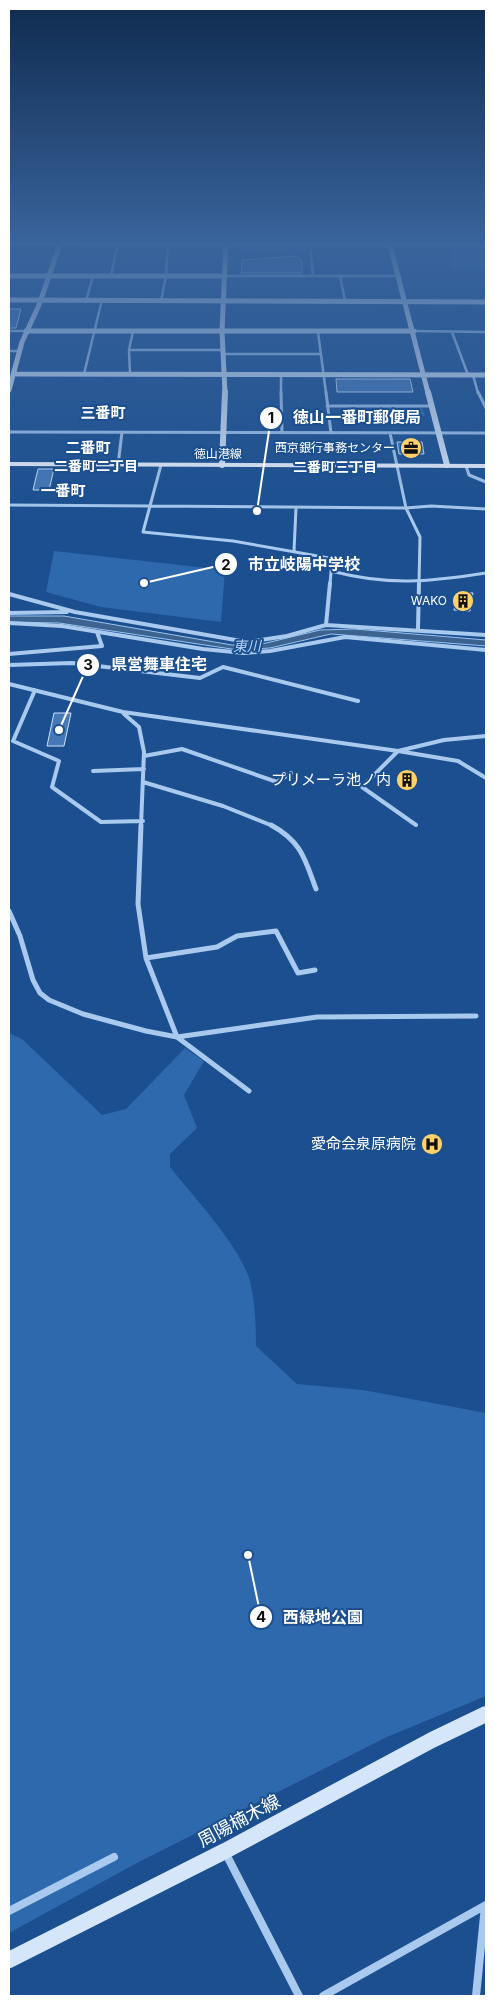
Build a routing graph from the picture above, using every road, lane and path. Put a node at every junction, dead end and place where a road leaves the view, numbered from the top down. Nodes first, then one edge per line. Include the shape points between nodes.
1 (25, 335) edge
2 (93, 335) edge
3 (132, 335) edge
4 (222, 335) edge
5 (318, 335) edge
6 (415, 335) edge
7 (453, 335) edge
8 (129, 350) junction
9 (9, 351) edge
10 (19, 351) junction
11 (222, 352) junction
12 (321, 354) junction
13 (16, 374) junction
14 (84, 374) junction
15 (130, 374) junction
16 (226, 375) junction
17 (281, 375) junction
18 (325, 375) junction
19 (425, 375) junction
20 (470, 375) junction
21 (486, 375) edge
22 (9, 390) edge
23 (327, 406) junction
24 (431, 406) junction
25 (486, 408) edge
26 (9, 432) edge
27 (122, 432) junction
28 (282, 432) junction
29 (223, 433) junction
30 (331, 433) junction
31 (390, 433) junction
32 (438, 433) junction
33 (486, 433) edge
34 (9, 464) edge
35 (118, 464) junction
36 (161, 465) junction
37 (222, 465) junction
38 (447, 465) junction
39 (397, 466) junction
40 (466, 466) junction
41 (486, 466) edge
42 (486, 482) edge
43 (9, 505) edge
44 (148, 508) junction
45 (296, 508) junction
46 (406, 508) junction
47 (486, 509) edge
48 (294, 550) junction
49 (331, 571) junction
50 (486, 573) edge
51 (418, 582) junction
52 (9, 594) edge
53 (75, 612) junction
54 (9, 613) edge
55 (9, 623) edge
56 (326, 625) junction
57 (418, 628) junction
58 (97, 632) junction
59 (486, 634) edge
60 (486, 650) edge
61 (9, 654) edge
62 (9, 665) edge
63 (9, 684) edge
64 (35, 690) junction
65 (358, 701) dead end
66 (123, 712) junction
67 (486, 736) edge
68 (398, 751) junction
69 (144, 756) junction
70 (144, 769) junction
71 (94, 771) dead end
72 (291, 773) dead end
73 (486, 778) edge
74 (143, 782) junction
75 (143, 821) junction
76 (416, 824) dead end
77 (316, 889) dead end
78 (9, 911) edge
79 (146, 958) junction
80 (315, 970) dead end
81 (476, 1016) dead end
82 (177, 1037) junction
83 (249, 1091) dead end
84 (486, 1714) edge
85 (225, 1851) junction
86 (114, 1857) dead end
87 (486, 1906) edge
88 (9, 1911) edge
89 (9, 1960) edge
90 (299, 1996) edge
91 (323, 1996) edge
92 (476, 1996) edge

1 - 10 street
2 - 14 street
3 - 8 street
4 - 11 street
5 - 12 street
6 - 19 street
7 - 20 street
8 - 11 street
8 - 15 street
9 - 10 street
10 - 13 street
11 - 12 street
11 - 16 street
12 - 18 street
13 - 14 street
13 - 22 street
14 - 15 street
15 - 16 street
16 - 17 street
16 - 29 street
17 - 18 street
17 - 28 street
18 - 19 street
18 - 23 street
19 - 20 street
19 - 24 street
20 - 21 street
20 - 25 street
23 - 24 street
23 - 30 street
24 - 32 street
26 - 27 street
27 - 29 street
27 - 35 street
28 - 29 street
28 - 30 street
29 - 37 street
30 - 31 street
31 - 32 street
31 - 39 street
32 - 33 street
32 - 38 street
34 - 35 main road, 徳山港線
35 - 36 main road, 徳山港線
36 - 37 main road, 徳山港線
36 - 44 street
37 - 39 main road, 徳山港線
38 - 39 main road, 徳山港線
38 - 40 main road, 徳山港線
39 - 46 street
40 - 41 main road, 徳山港線
40 - 42 street via 469,475
43 - 44 street
44 - 45 street
44 - 48 street via 143,532
45 - 46 street
45 - 48 street
46 - 47 street
46 - 51 street via 420,537
48 - 49 street via 329,558 332,561
49 - 51 street via 377,581
49 - 56 street
50 - 51 street
51 - 57 street
52 - 53 street
53 - 54 street
53 - 56 street via 247,642
55 - 58 street
56 - 57 street
57 - 59 street
58 - 60 street via 244,653 345,636
58 - 61 street via 102,646
62 - 65 street via 72,663 200,678 222,667
63 - 64 street
64 - 66 street
64 - 75 street via 13,741 59,761 52,787 101,822
66 - 68 street
66 - 69 street via 140,727
67 - 68 street via 444,740
68 - 73 street via 458,761
68 - 76 street via 362,787
69 - 70 street
69 - 72 street via 182,749 277,782
70 - 71 street
70 - 74 street
74 - 75 street
74 - 77 street via 270,823 293,839 301,850
75 - 79 street via 138,904
78 - 82 street via 41,994 68,1010
79 - 80 street via 217,948 234,936 276,932 298,973
79 - 82 street
81 - 82 street via 317,1017
82 - 83 street
84 - 85 street, 周陽楠木線
85 - 89 street, 周陽楠木線
85 - 90 street
86 - 88 street
87 - 91 street
87 - 92 street

